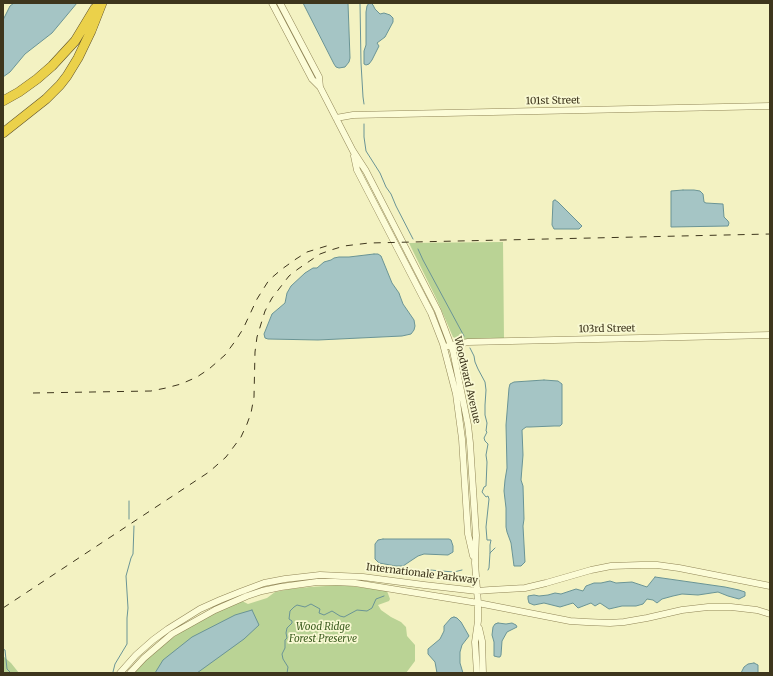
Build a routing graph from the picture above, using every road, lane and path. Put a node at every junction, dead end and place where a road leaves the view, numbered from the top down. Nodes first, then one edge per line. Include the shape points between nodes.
1 (98, 3) edge
2 (102, 3) edge
3 (272, 3) edge
4 (280, 3) edge
5 (320, 87) junction
6 (3, 101) edge
7 (770, 106) edge
8 (336, 118) junction
9 (3, 133) edge
10 (353, 151) junction
11 (770, 336) edge
12 (451, 345) junction
13 (444, 347) junction
14 (475, 563) junction
15 (770, 586) edge
16 (477, 591) junction
17 (478, 603) junction
18 (770, 614) edge
19 (478, 621) junction
20 (120, 673) edge
21 (130, 673) edge
22 (477, 673) edge
23 (483, 673) edge

1 - 6 highway via 75,41 52,66
2 - 9 highway via 91,31 67,76 46,99
3 - 5 street, Woodward Avenue via 312,79
4 - 5 street, Woodward Avenue via 319,77
5 - 8 street, Woodward Avenue
7 - 8 street, 101st Street via 353,115
8 - 10 street, Woodward Avenue
10 - 12 street, Woodward Avenue via 428,290
10 - 13 street, Woodward Avenue via 357,170 431,313
11 - 12 street, 103rd Street via 468,342
12 - 13 street, 103rd Street
12 - 14 street, Woodward Avenue via 468,425 476,535
13 - 14 street, Woodward Avenue via 456,394 462,439 468,534
14 - 16 street, Woodward Avenue
15 - 16 street, Internationale Parkway via 674,567 634,564 591,570 525,588
16 - 17 street, Woodward Avenue
16 - 20 street, Internationale Parkway via 363,577 320,575 264,584 200,609 153,640
17 - 18 street, Internationale Parkway via 570,621 594,623 630,621 708,607 731,607
17 - 19 street, Woodward Avenue
17 - 21 street, Internationale Parkway via 356,583 317,582 280,587 247,596 185,626 156,647
19 - 22 street via 475,642
19 - 23 street via 482,641

